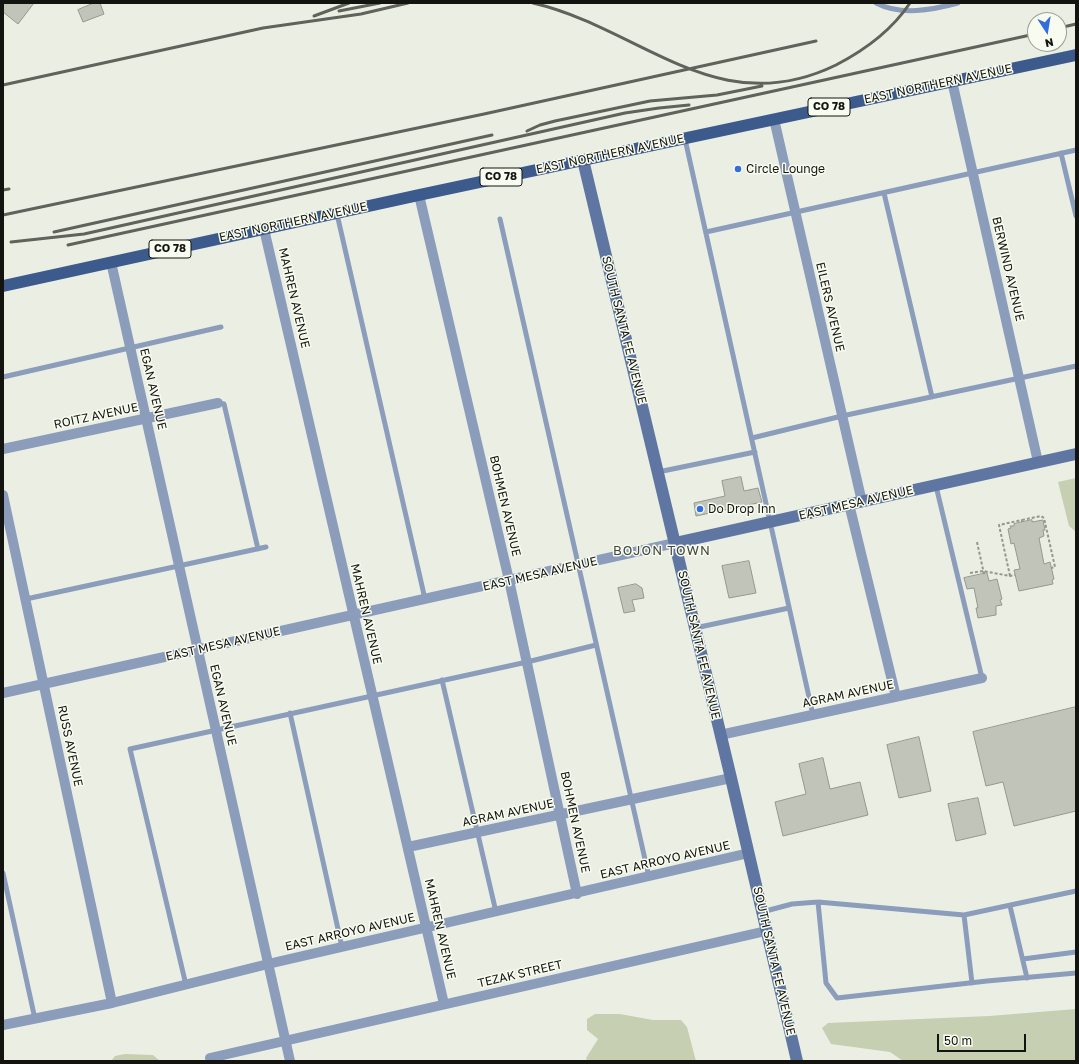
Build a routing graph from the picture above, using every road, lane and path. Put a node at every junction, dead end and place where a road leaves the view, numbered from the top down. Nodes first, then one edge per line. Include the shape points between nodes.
1 (876, 3) edge
2 (958, 3) edge
3 (1076, 55) edge
4 (952, 81) junction
5 (774, 119) junction
6 (685, 138) junction
7 (1076, 150) edge
8 (1061, 153) junction
9 (583, 160) junction
10 (972, 173) junction
11 (884, 193) junction
12 (419, 195) junction
13 (795, 212) junction
14 (337, 213) junction
15 (1076, 216) edge
16 (500, 219) dead end
17 (264, 229) junction
18 (706, 232) junction
19 (111, 262) junction
20 (3, 286) edge
21 (221, 327) dead end
22 (130, 348) junction
23 (1076, 366) edge
24 (3, 377) edge
25 (1019, 379) junction
26 (932, 397) junction
27 (218, 402) joint
28 (842, 416) junction
29 (146, 418) junction
30 (752, 438) junction
31 (3, 449) edge
32 (755, 452) junction
33 (1076, 454) edge
34 (1038, 462) junction
35 (658, 472) junction
36 (936, 485) junction
37 (3, 495) edge
38 (862, 502) junction
39 (849, 504) junction
40 (770, 522) junction
41 (977, 542) dead end
42 (675, 543) junction
43 (266, 547) dead end
44 (258, 549) junction
45 (578, 565) junction
46 (179, 566) junction
47 (1051, 568) dead end
48 (983, 572) junction
49 (970, 573) dead end
50 (1015, 575) dead end
51 (1010, 576) junction
52 (509, 580) junction
53 (26, 599) junction
54 (425, 599) junction
55 (789, 608) junction
56 (353, 615) junction
57 (695, 628) junction
58 (596, 645) junction
59 (198, 650) junction
60 (527, 662) junction
61 (982, 678) joint
62 (442, 680) junction
63 (44, 684) junction
64 (3, 693) edge
65 (372, 695) junction
66 (896, 698) junction
67 (290, 714) junction
68 (813, 715) junction
69 (215, 730) junction
70 (720, 735) junction
71 (731, 778) junction
72 (631, 800) junction
73 (560, 815) junction
74 (477, 832) junction
75 (408, 847) junction
76 (749, 853) junction
77 (3, 873) edge
78 (649, 877) junction
79 (1076, 891) edge
80 (577, 894) junction
81 (818, 902) junction
82 (1010, 906) junction
83 (496, 912) junction
84 (762, 912) junction
85 (964, 915) junction
86 (426, 928) junction
87 (766, 931) junction
88 (342, 947) junction
89 (1076, 952) edge
90 (1023, 959) junction
91 (268, 964) junction
92 (1076, 974) edge
93 (1027, 978) junction
94 (972, 983) junction
95 (186, 984) junction
96 (112, 1003) junction
97 (444, 1004) junction
98 (35, 1018) junction
99 (3, 1025) edge
100 (285, 1041) junction
101 (210, 1058) dead end
102 (290, 1061) edge
103 (797, 1061) edge

1 - 2 lane via 904,11 936,9
3 - 4 main road, EAST NORTHERN AVENUE / CO 78
4 - 5 main road, EAST NORTHERN AVENUE / CO 78
4 - 10 street, BERWIND AVENUE
5 - 6 main road, EAST NORTHERN AVENUE / CO 78
5 - 13 street, EILERS AVENUE
6 - 9 main road, EAST NORTHERN AVENUE / CO 78
6 - 18 lane
7 - 8 lane
8 - 10 lane
8 - 15 lane
9 - 12 main road, EAST NORTHERN AVENUE / CO 78
9 - 35 street, SOUTH SANTA FE AVENUE
10 - 11 lane
10 - 25 street, BERWIND AVENUE
11 - 13 lane
11 - 26 lane
12 - 14 main road, EAST NORTHERN AVENUE / CO 78
12 - 52 street, BOHMEN AVENUE
13 - 18 lane
13 - 28 street, EILERS AVENUE
14 - 17 main road, EAST NORTHERN AVENUE / CO 78
14 - 54 lane
16 - 45 lane
17 - 19 main road, EAST NORTHERN AVENUE / CO 78
17 - 56 street, MAHREN AVENUE
18 - 30 lane
19 - 20 main road, EAST NORTHERN AVENUE / CO 78
19 - 22 street, EGAN AVENUE
21 - 22 lane
22 - 24 lane
22 - 29 street, EGAN AVENUE
23 - 25 lane
25 - 26 lane
25 - 34 street, BERWIND AVENUE
26 - 28 lane
27 - 29 street, ROITZ AVENUE
27 - 44 lane via 224,404
28 - 30 lane
28 - 38 street, EILERS AVENUE
29 - 31 street, ROITZ AVENUE
29 - 46 street, EGAN AVENUE
30 - 32 lane
32 - 35 lane
32 - 40 lane
33 - 34 street, EAST MESA AVENUE
34 - 36 street, EAST MESA AVENUE
35 - 42 street, SOUTH SANTA FE AVENUE
36 - 38 street, EAST MESA AVENUE
36 - 61 lane
37 - 53 street, RUSS AVENUE
38 - 39 street, EAST MESA AVENUE
39 - 40 street, EAST MESA AVENUE
39 - 66 street
40 - 42 street, EAST MESA AVENUE
40 - 55 lane
41 - 48 path
42 - 45 street, EAST MESA AVENUE
42 - 57 street, SOUTH SANTA FE AVENUE
43 - 44 lane
44 - 46 lane
45 - 52 street, EAST MESA AVENUE
45 - 58 lane
46 - 53 lane
46 - 59 street, EGAN AVENUE
47 - 51 path via 1055,567 1044,518 1041,516 999,525
48 - 49 path
48 - 51 path
50 - 51 path
52 - 54 street, EAST MESA AVENUE
52 - 60 street, BOHMEN AVENUE
53 - 63 street, RUSS AVENUE
54 - 56 street, EAST MESA AVENUE
55 - 57 lane
55 - 68 lane
56 - 59 street, EAST MESA AVENUE
56 - 65 street, MAHREN AVENUE
57 - 70 street, SOUTH SANTA FE AVENUE
58 - 60 lane
58 - 72 lane
59 - 63 street, EAST MESA AVENUE
59 - 69 street, EGAN AVENUE
60 - 62 lane
60 - 73 street, BOHMEN AVENUE
61 - 66 street, AGRAM AVENUE
62 - 65 lane
62 - 74 lane
63 - 64 street, EAST MESA AVENUE
63 - 96 street, RUSS AVENUE
65 - 67 lane
65 - 75 street, MAHREN AVENUE
66 - 68 street, AGRAM AVENUE
67 - 69 lane
67 - 88 lane
68 - 70 street, AGRAM AVENUE
69 - 91 street, EGAN AVENUE
69 - 95 lane via 130,749
70 - 71 street, SOUTH SANTA FE AVENUE
71 - 72 street, AGRAM AVENUE
71 - 76 street, SOUTH SANTA FE AVENUE
72 - 73 street, AGRAM AVENUE
72 - 78 lane
73 - 74 street, AGRAM AVENUE
73 - 80 street, BOHMEN AVENUE
74 - 75 street, AGRAM AVENUE
74 - 83 lane
75 - 86 street, MAHREN AVENUE
76 - 78 street, EAST ARROYO AVENUE
76 - 84 street, SOUTH SANTA FE AVENUE
77 - 98 lane
78 - 80 street, EAST ARROYO AVENUE
79 - 82 lane
80 - 83 street, EAST ARROYO AVENUE
81 - 84 lane via 792,904
81 - 85 lane
81 - 94 lane via 826,983 837,998
82 - 85 lane
82 - 90 lane
83 - 86 street, EAST ARROYO AVENUE
84 - 87 street, SOUTH SANTA FE AVENUE
85 - 94 lane
86 - 88 street, EAST ARROYO AVENUE
86 - 97 street, MAHREN AVENUE
87 - 97 street, TEZAK STREET
87 - 103 street, SOUTH SANTA FE AVENUE
88 - 91 street, EAST ARROYO AVENUE
89 - 90 lane
90 - 93 lane
91 - 95 street, EAST ARROYO AVENUE
91 - 100 street, EGAN AVENUE
92 - 93 lane
93 - 94 lane
95 - 96 street, EAST ARROYO AVENUE
96 - 98 street, EAST ARROYO AVENUE
97 - 100 street, TEZAK STREET
98 - 99 street, EAST ARROYO AVENUE
100 - 101 street, TEZAK STREET
100 - 102 street, EGAN AVENUE

